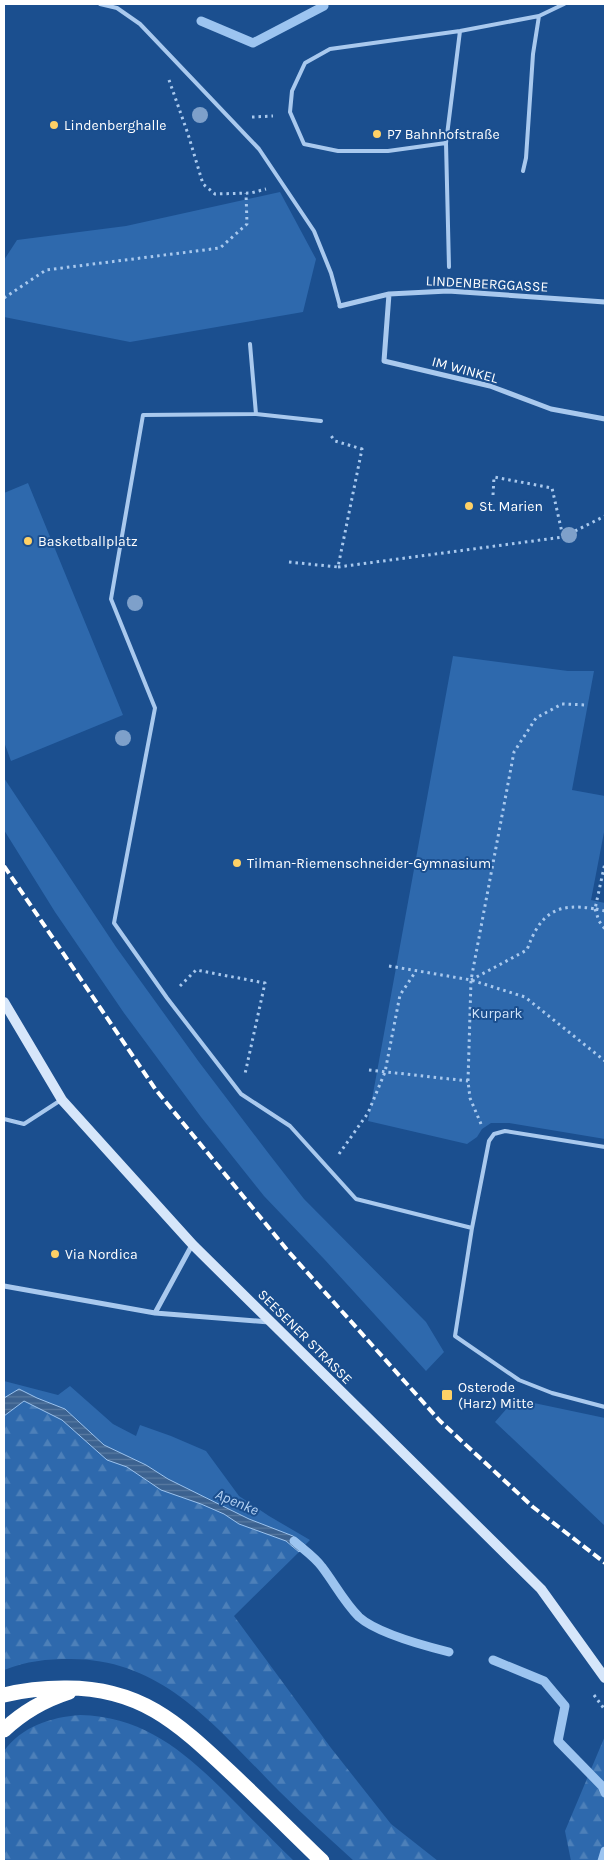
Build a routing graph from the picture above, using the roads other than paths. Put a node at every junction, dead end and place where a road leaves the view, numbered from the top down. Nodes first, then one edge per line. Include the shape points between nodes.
1 (100, 4) edge
2 (564, 4) edge
3 (539, 16) junction
4 (460, 31) junction
5 (446, 143) junction
6 (523, 171) dead end
7 (449, 267) dead end
8 (389, 294) junction
9 (605, 302) edge
10 (340, 306) joint
11 (250, 344) dead end
12 (256, 414) junction
13 (605, 419) edge
14 (321, 421) dead end
15 (4, 1002) edge
16 (62, 1100) junction
17 (4, 1119) edge
18 (605, 1147) edge
19 (472, 1228) junction
20 (193, 1245) junction
21 (4, 1286) edge
22 (155, 1312) junction
23 (269, 1322) junction
24 (605, 1406) edge
25 (605, 1678) edge
26 (84, 1688) junction
27 (4, 1695) edge
28 (4, 1730) edge
29 (322, 1861) edge

1 - 10 lane via 117,8 140,24 259,148 314,231
2 - 3 lane
3 - 4 lane
3 - 6 lane
4 - 5 lane
4 - 5 lane via 330,49 305,63 292,91 290,112 304,144 338,152 388,152
5 - 7 lane
8 - 9 street, LINDENBERGGASSE via 448,291
8 - 10 street, LINDENBERGGASSE
8 - 13 street, IM WINKEL via 384,361 490,386 551,409
11 - 12 lane
12 - 14 lane
12 - 19 lane via 144,415 111,599 155,708 114,923 241,1094 290,1126 356,1199
15 - 16 street, SEESENER STRASSE
16 - 17 lane via 24,1124
16 - 20 street, SEESENER STRASSE
18 - 19 lane via 505,1131 494,1134 489,1141
19 - 24 lane via 455,1336 519,1380 552,1393
20 - 22 street
20 - 23 street, SEESENER STRASSE
21 - 22 street
22 - 23 street
23 - 25 street, SEESENER STRASSE via 541,1589
26 - 27 highway via 41,1688
26 - 28 highway via 42,1702
26 - 29 highway via 121,1695 170,1719 209,1752

